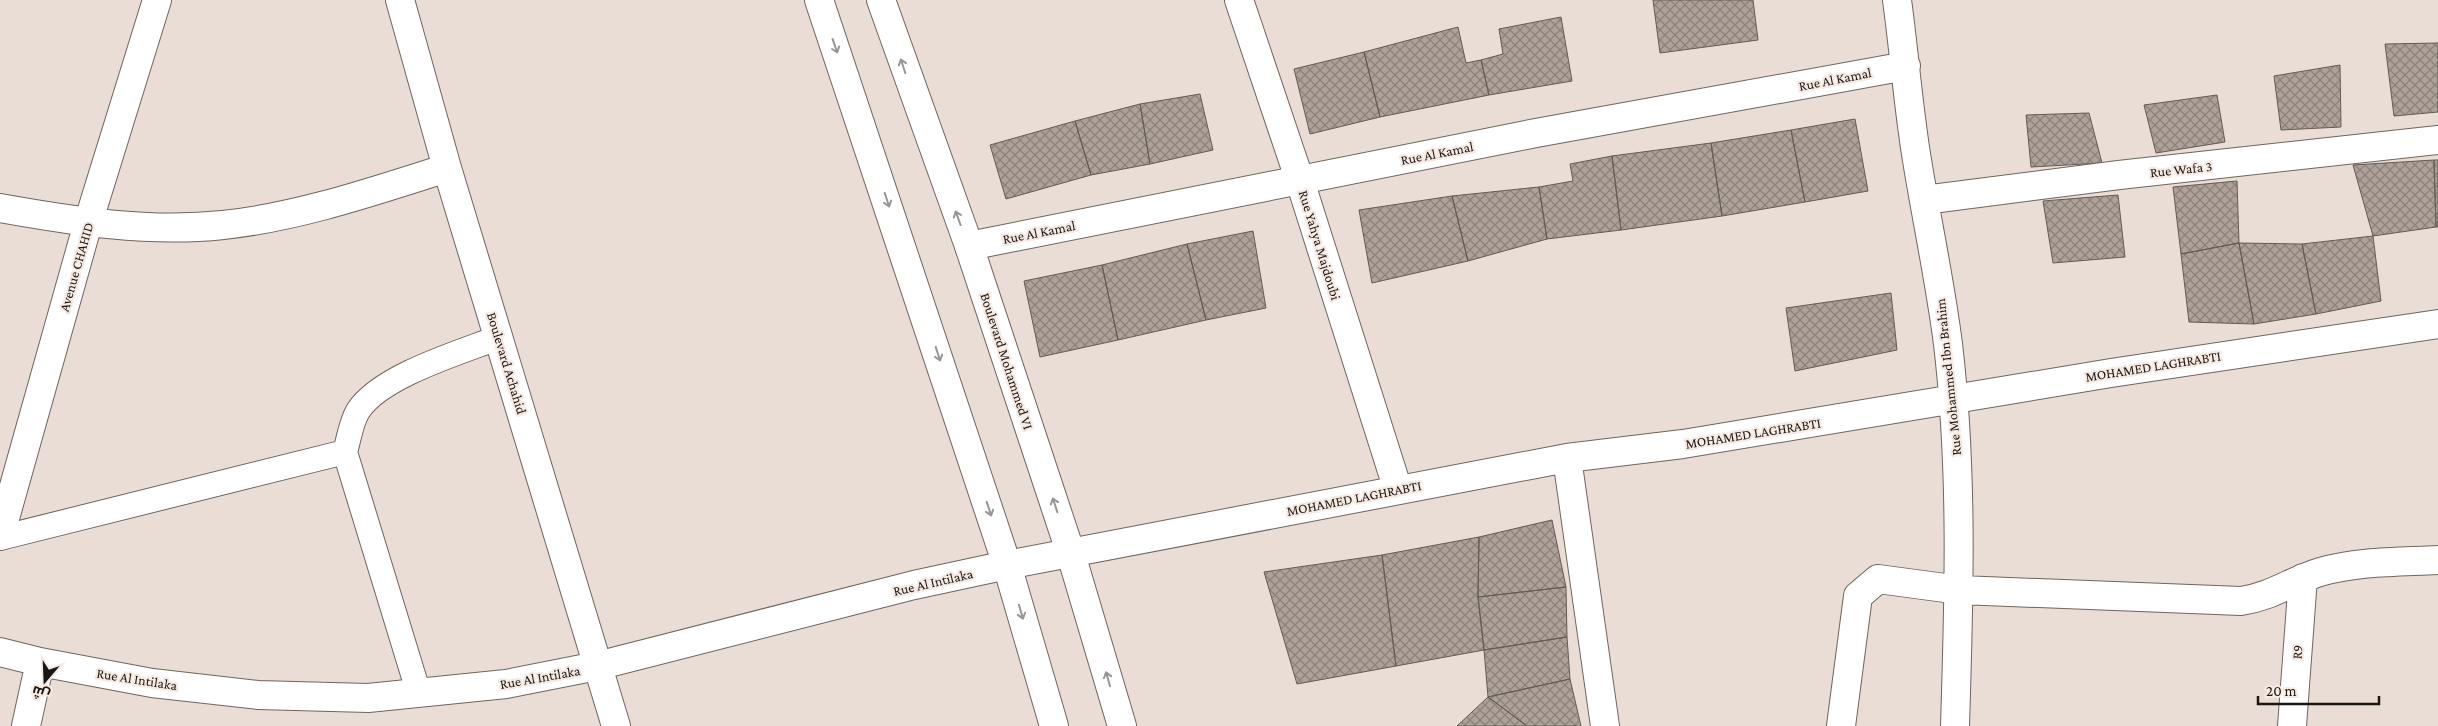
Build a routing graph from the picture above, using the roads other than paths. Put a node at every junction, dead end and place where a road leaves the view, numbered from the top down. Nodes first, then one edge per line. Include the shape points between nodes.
1 (157, 0) edge
2 (400, 0) edge
3 (819, 0) edge
4 (881, 0) edge
5 (1239, 0) edge
6 (1897, 0) edge
7 (1906, 66) junction
8 (2438, 140) edge
9 (447, 168) junction
10 (1300, 181) junction
11 (1924, 200) junction
12 (0, 208) edge
13 (88, 223) junction
14 (968, 246) junction
15 (2438, 324) edge
16 (500, 337) junction
17 (1952, 398) junction
18 (345, 452) junction
19 (1567, 458) junction
20 (1398, 490) junction
21 (0, 537) edge
22 (1070, 551) junction
23 (2438, 560) edge
24 (1007, 565) junction
25 (2303, 578) junction
26 (1960, 590) junction
27 (0, 652) edge
28 (40, 662) junction
29 (597, 666) junction
30 (419, 694) junction
31 (26, 726) edge
32 (616, 726) edge
33 (1054, 726) edge
34 (1122, 726) edge
35 (1605, 726) edge
36 (1841, 726) edge
37 (1955, 726) edge
38 (2292, 726) edge

1 - 13 street, Avenue CHAHID
2 - 9 street, Boulevard Achahid
3 -> 24 street
14 -> 4 street, Boulevard Mohammed VI
5 - 10 street, Rue Yahya Majdoubi
6 - 7 street, Rue Mohammed Ibn Brahim
7 - 10 street, Rue Al Kamal via 1536,133
7 - 11 street, Rue Mohammed Ibn Brahim
8 - 11 street, Rue Wafa 3
9 - 13 street via 351,198 223,225 177,227
9 - 16 street, Boulevard Achahid
10 - 14 street, Rue Al Kamal
10 - 20 street, Rue Yahya Majdoubi
11 - 17 street, Rue Mohammed Ibn Brahim via 1948,345
12 - 13 street
13 - 21 street, Avenue CHAHID
22 -> 14 street, Boulevard Mohammed VI
15 - 17 street, MOHAMED LAGHRABTI
16 - 18 lane via 418,369 378,390 357,412
16 - 29 street, Boulevard Achahid
17 - 19 street, MOHAMED LAGHRABTI via 1683,444
17 - 26 street, Rue Mohammed Ibn Brahim
18 - 21 lane
18 - 30 lane
19 - 20 street, MOHAMED LAGHRABTI
19 - 35 street
20 - 22 street, MOHAMED LAGHRABTI
22 - 24 street, Rue Al Intilaka
34 -> 22 street, Boulevard Mohammed VI
23 - 25 street via 2346,566
24 - 29 street, Rue Al Intilaka via 914,585
24 -> 33 street
25 - 26 street via 2272,594 2241,601
25 - 38 street, R9
26 - 36 street via 1878,579 1858,596
26 - 37 street, Rue Mohammed Ibn Brahim
27 - 28 street, Rue Al Intilaka
28 - 30 street, Rue Al Intilaka via 152,683 258,695 368,698
28 - 31 street
29 - 30 street, Rue Al Intilaka via 506,684
29 - 32 street, Boulevard Achahid

